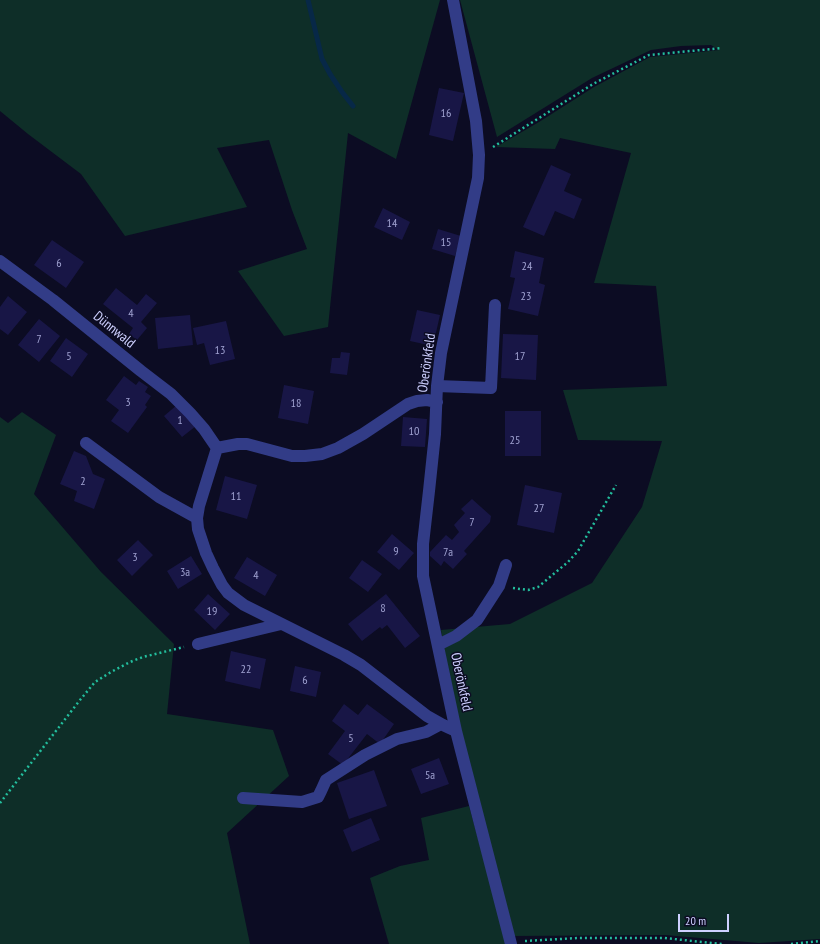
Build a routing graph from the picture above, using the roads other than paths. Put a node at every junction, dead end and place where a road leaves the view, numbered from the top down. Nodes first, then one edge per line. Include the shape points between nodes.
1 (453, 0) edge
2 (0, 261) edge
3 (495, 306) dead end
4 (437, 386) junction
5 (437, 402) junction
6 (86, 443) dead end
7 (216, 448) junction
8 (197, 518) junction
9 (506, 565) dead end
10 (281, 624) junction
11 (198, 644) road end
12 (438, 645) junction
13 (441, 724) junction
14 (456, 731) junction
15 (243, 798) dead end
16 (511, 943) edge

1 - 4 street, Oberönkfeld via 476,121 479,155 478,178 441,353
2 - 7 street, Dünnwald via 171,394 190,412
3 - 4 street via 490,388
4 - 5 street, Oberönkfeld
5 - 7 street via 427,400 408,404 363,434 322,454 292,456 247,444
5 - 12 street, Oberönkfeld via 424,531 423,576
6 - 8 street via 159,497
7 - 8 street, Oberönkfeld
8 - 10 street, Oberönkfeld via 206,553 228,593 244,605
9 - 12 street via 499,586 477,620 456,636
10 - 11 street
10 - 13 street, Oberönkfeld via 361,665
12 - 14 street, Oberönkfeld
13 - 14 street, Oberönkfeld
13 - 15 street via 426,732 397,739 365,755 326,780 318,797 302,802
14 - 16 street, Oberönkfeld

